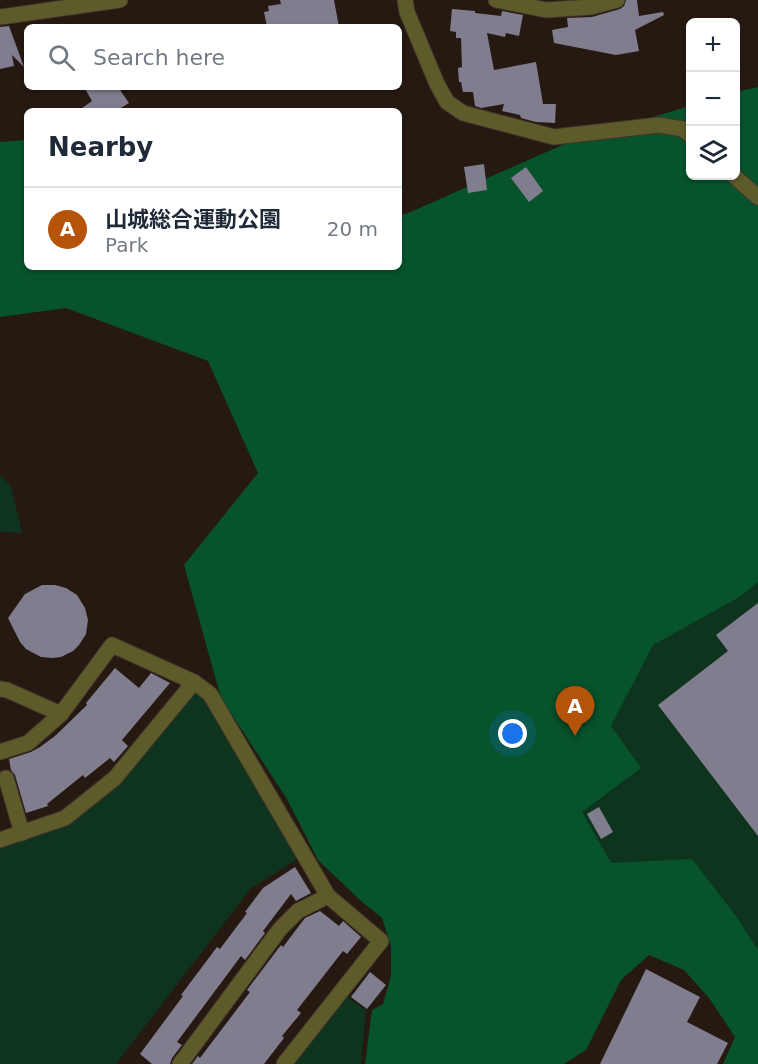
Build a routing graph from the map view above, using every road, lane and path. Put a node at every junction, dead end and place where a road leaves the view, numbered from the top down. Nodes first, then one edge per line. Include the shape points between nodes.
1 (120, 0) edge
2 (405, 0) edge
3 (496, 0) edge
4 (617, 0) edge
5 (0, 17) edge
6 (686, 132) edge
7 (739, 180) edge
8 (758, 197) edge
9 (194, 682) junction
10 (0, 689) edge
11 (61, 714) junction
12 (0, 759) edge
13 (6, 778) dead end
14 (21, 833) junction
15 (0, 840) edge
16 (328, 896) junction
17 (180, 1064) edge
18 (284, 1064) edge

1 - 5 street
2 - 6 street via 437,84 447,102 464,113 555,137 659,125
3 - 4 street via 546,10 591,8
7 - 8 street
9 - 11 street via 112,645
9 - 14 street via 116,778 65,818
9 - 16 street via 210,694
10 - 11 street
11 - 12 street via 28,743
13 - 14 street
14 - 15 street
16 - 17 street via 298,911 280,929
16 - 18 street via 381,941

